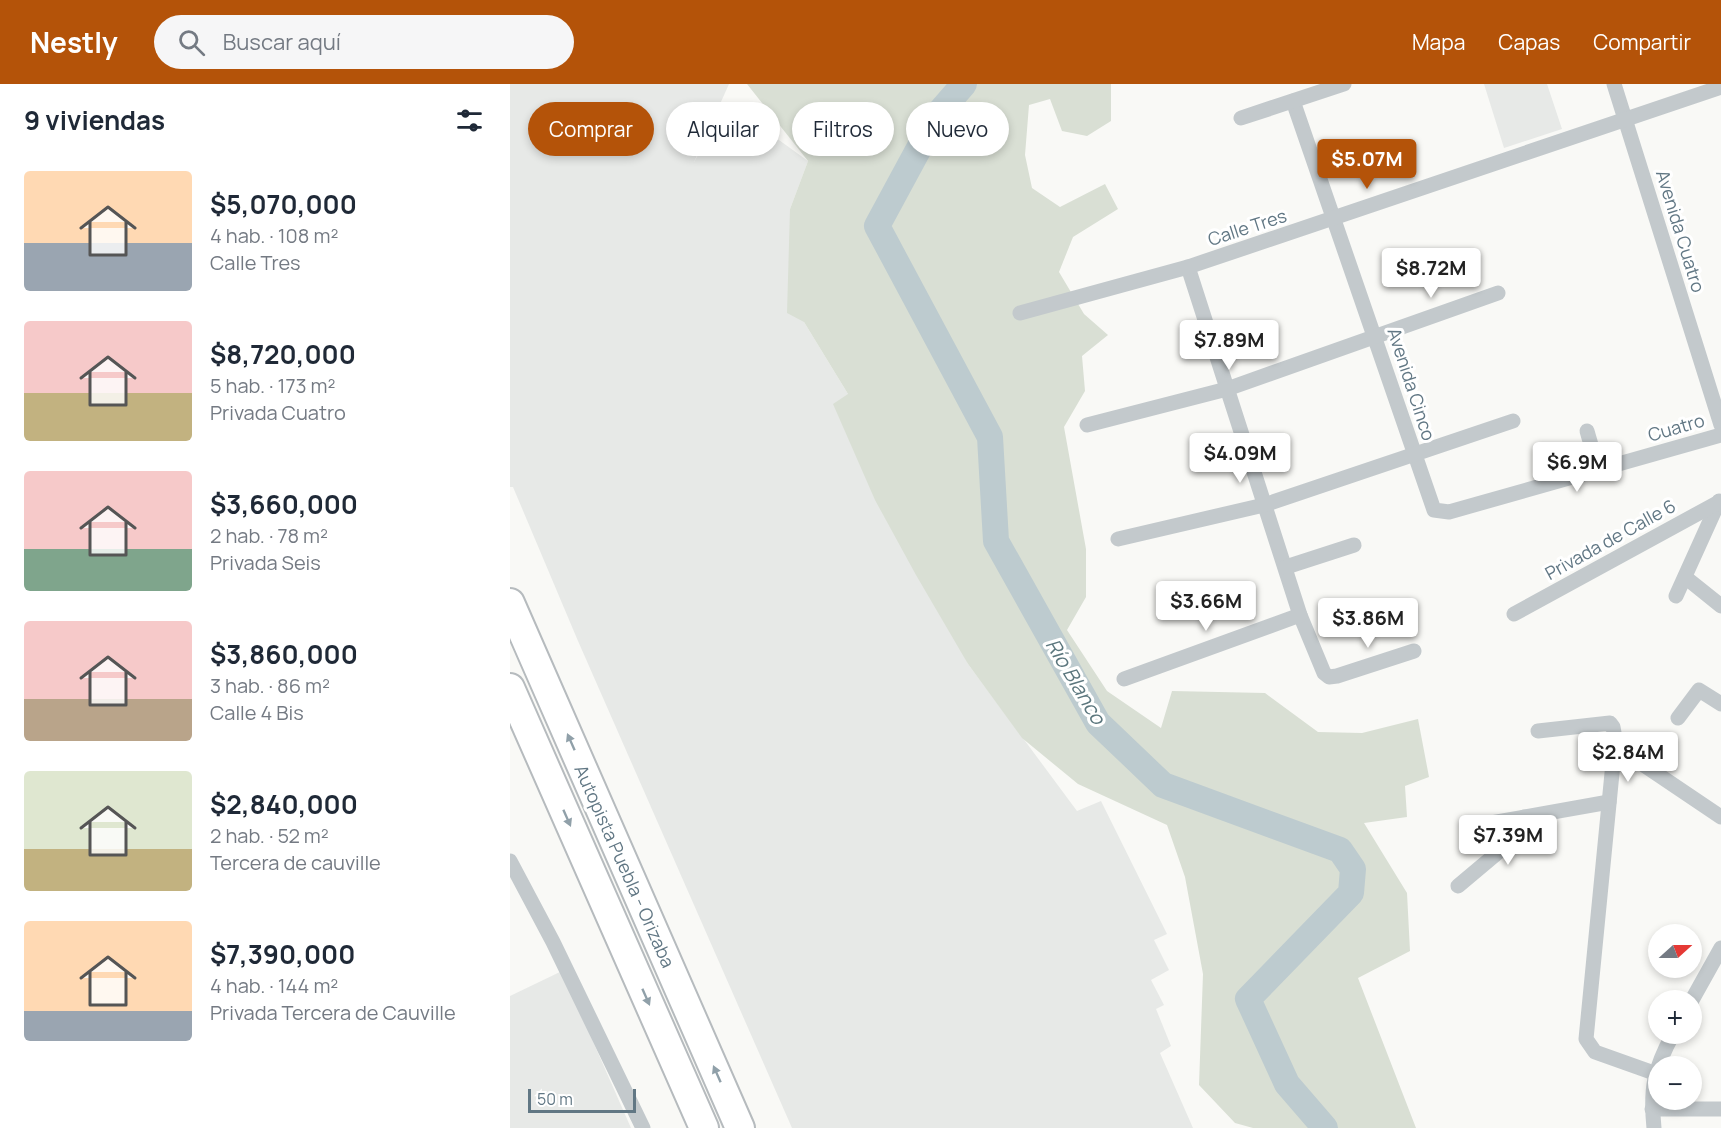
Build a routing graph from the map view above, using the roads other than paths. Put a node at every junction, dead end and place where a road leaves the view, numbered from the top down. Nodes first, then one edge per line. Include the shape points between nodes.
1 (1344, 84) edge
2 (1614, 84) edge
3 (1721, 87) edge
4 (1293, 101) junction
5 (1241, 118) dead end
6 (1626, 118) junction
7 (1334, 218) junction
8 (1188, 267) junction
9 (1498, 293) dead end
10 (1020, 313) dead end
11 (1376, 337) junction
12 (1227, 389) junction
13 (1513, 422) dead end
14 (1087, 425) dead end
15 (1721, 425) edge
16 (1587, 431) dead end
17 (1721, 435) edge
18 (1414, 456) junction
19 (1598, 469) junction
20 (1720, 498) edge
21 (1264, 505) junction
22 (1434, 510) joint
23 (1118, 539) dead end
24 (1354, 545) dead end
25 (1286, 567) junction
26 (1685, 577) junction
27 (1676, 596) dead end
28 (510, 603) edge
29 (1721, 606) edge
30 (1514, 614) dead end
31 (1300, 615) junction
32 (1414, 651) dead end
33 (1124, 679) dead end
34 (510, 688) edge
35 (1721, 704) edge
36 (1678, 718) dead end
37 (1538, 731) dead end
38 (1618, 755) junction
39 (1609, 802) junction
40 (1524, 817) junction
41 (1721, 817) edge
42 (1474, 826) dead end
43 (510, 861) edge
44 (1458, 886) dead end
45 (1721, 948) edge
46 (1698, 990) edge
47 (1648, 1070) edge
48 (691, 1099) junction
49 (1702, 1108) edge
50 (1721, 1108) edge
51 (1652, 1110) edge
52 (643, 1128) edge
53 (690, 1128) edge
54 (704, 1128) edge
55 (740, 1128) edge
56 (1654, 1128) edge

1 - 4 street
2 - 6 street, Avenida Cuatro
3 - 6 street, Calle Tres
4 - 5 street
4 - 7 street, Avenida Cinco
6 - 7 street, Calle Tres
6 - 15 street, Avenida Cuatro
7 - 8 street, Calle Tres
7 - 11 street, Avenida Cinco
8 - 10 street, Calle Tres
8 - 12 street
9 - 11 street
11 - 12 street
11 - 18 street, Avenida Cinco
12 - 14 street
12 - 21 street
13 - 18 street
16 - 19 street
17 - 19 street, Cuatro
18 - 21 street
18 - 22 street, Avenida Cinco
19 - 22 street, Cuatro via 1449,512
20 - 26 street
20 - 30 street, Privada de Calle 6
21 - 23 street
21 - 25 street
24 - 25 street
25 - 31 street
26 - 27 street
26 - 29 street
55 -> 28 highway, Autopista Puebla - Orizaba
31 - 32 street via 1329,677
31 - 33 street
34 -> 48 highway, Autopista Puebla - Orizaba
35 - 36 street via 1699,690
37 - 38 street via 1610,723
38 - 39 street via 1613,763
38 - 41 street via 1629,755
39 - 40 street
39 - 47 street via 1586,1039 1595,1052
40 - 42 street
40 - 44 street via 1508,844
43 - 52 street
45 - 46 street
48 - 53 street
48 - 54 highway, Autopista Puebla - Orizaba
49 - 50 street
51 - 56 street

